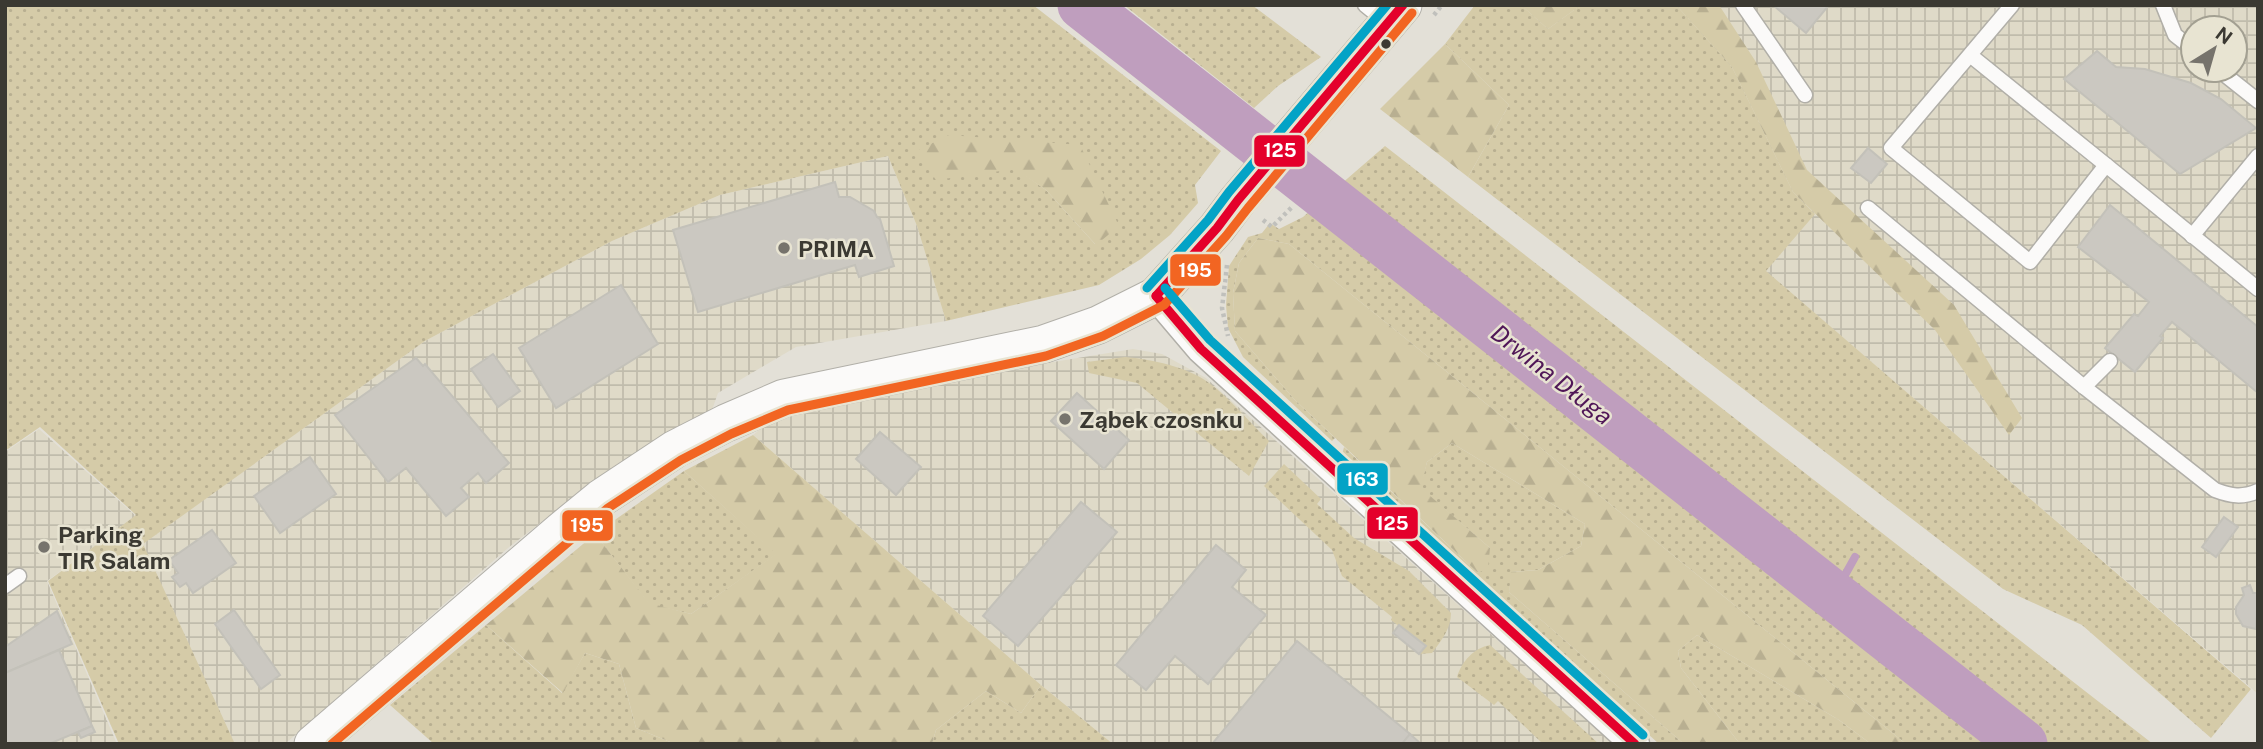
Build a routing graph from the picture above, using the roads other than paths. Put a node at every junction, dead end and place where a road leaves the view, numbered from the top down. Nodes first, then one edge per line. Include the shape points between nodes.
1 (1743, 5) edge
2 (2012, 5) edge
3 (2163, 5) edge
4 (1398, 12) edge
5 (2179, 37) edge
6 (1970, 55) junction
7 (2237, 84) edge
8 (1805, 95) dead end
9 (2258, 101) edge
10 (2258, 156) edge
11 (2106, 165) junction
12 (1868, 208) dead end
13 (2192, 236) junction
14 (2258, 289) edge
15 (1156, 296) junction
16 (2110, 361) dead end
17 (2084, 387) junction
18 (2258, 491) edge
19 (19, 576) dead end
20 (5, 586) edge
21 (313, 744) edge
22 (1635, 744) edge

1 - 8 lane
2 - 6 lane
3 - 5 lane
4 - 15 street via 1312,115 1249,209 1217,228
6 - 11 lane
6 - 11 lane via 1891,148 2004,241 2030,262
7 - 9 lane
10 - 13 lane
11 - 13 lane
12 - 17 lane
13 - 14 lane
15 - 21 street via 1098,325 1044,344 784,398 675,449 601,498
15 - 22 street via 1201,349
16 - 17 lane
17 - 18 lane via 2215,490 2231,496
19 - 20 lane

